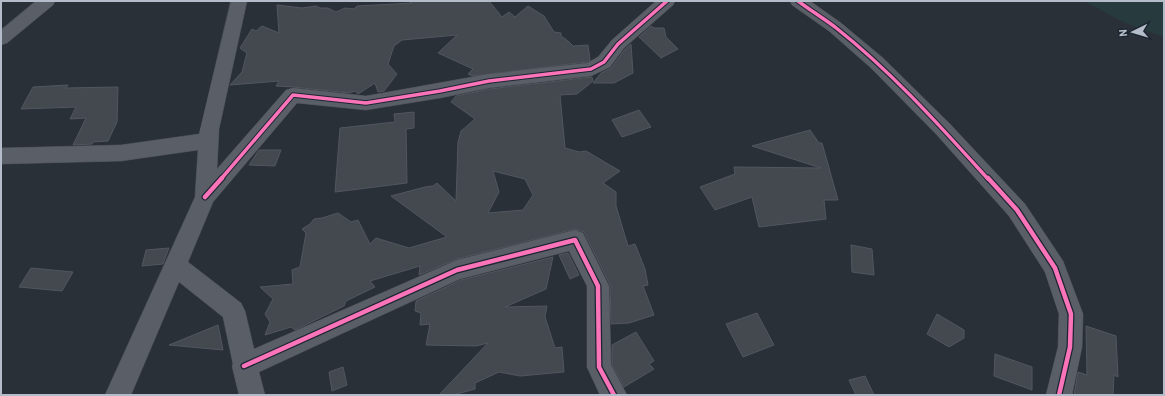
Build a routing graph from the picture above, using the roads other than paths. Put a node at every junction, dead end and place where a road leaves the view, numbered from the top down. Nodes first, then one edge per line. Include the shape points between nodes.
1 (47, 1) edge
2 (239, 1) edge
3 (667, 1) edge
4 (798, 1) edge
5 (1, 40) edge
6 (208, 141) junction
7 (1, 156) edge
8 (205, 197) junction
9 (176, 266) junction
10 (244, 366) junction
11 (118, 395) edge
12 (252, 395) edge
13 (614, 395) edge
14 (1059, 395) edge

1 - 5 street
2 - 6 street
3 - 8 street via 618,44 604,62 591,69 488,81 366,103 293,95
4 - 14 street via 835,27 877,63 944,129 1017,210 1055,268 1071,314 1070,347
6 - 7 street via 121,152
6 - 8 street
8 - 9 street
9 - 10 street via 233,311
9 - 11 street
10 - 12 street
10 - 13 street via 457,270 575,240 598,286 599,367

